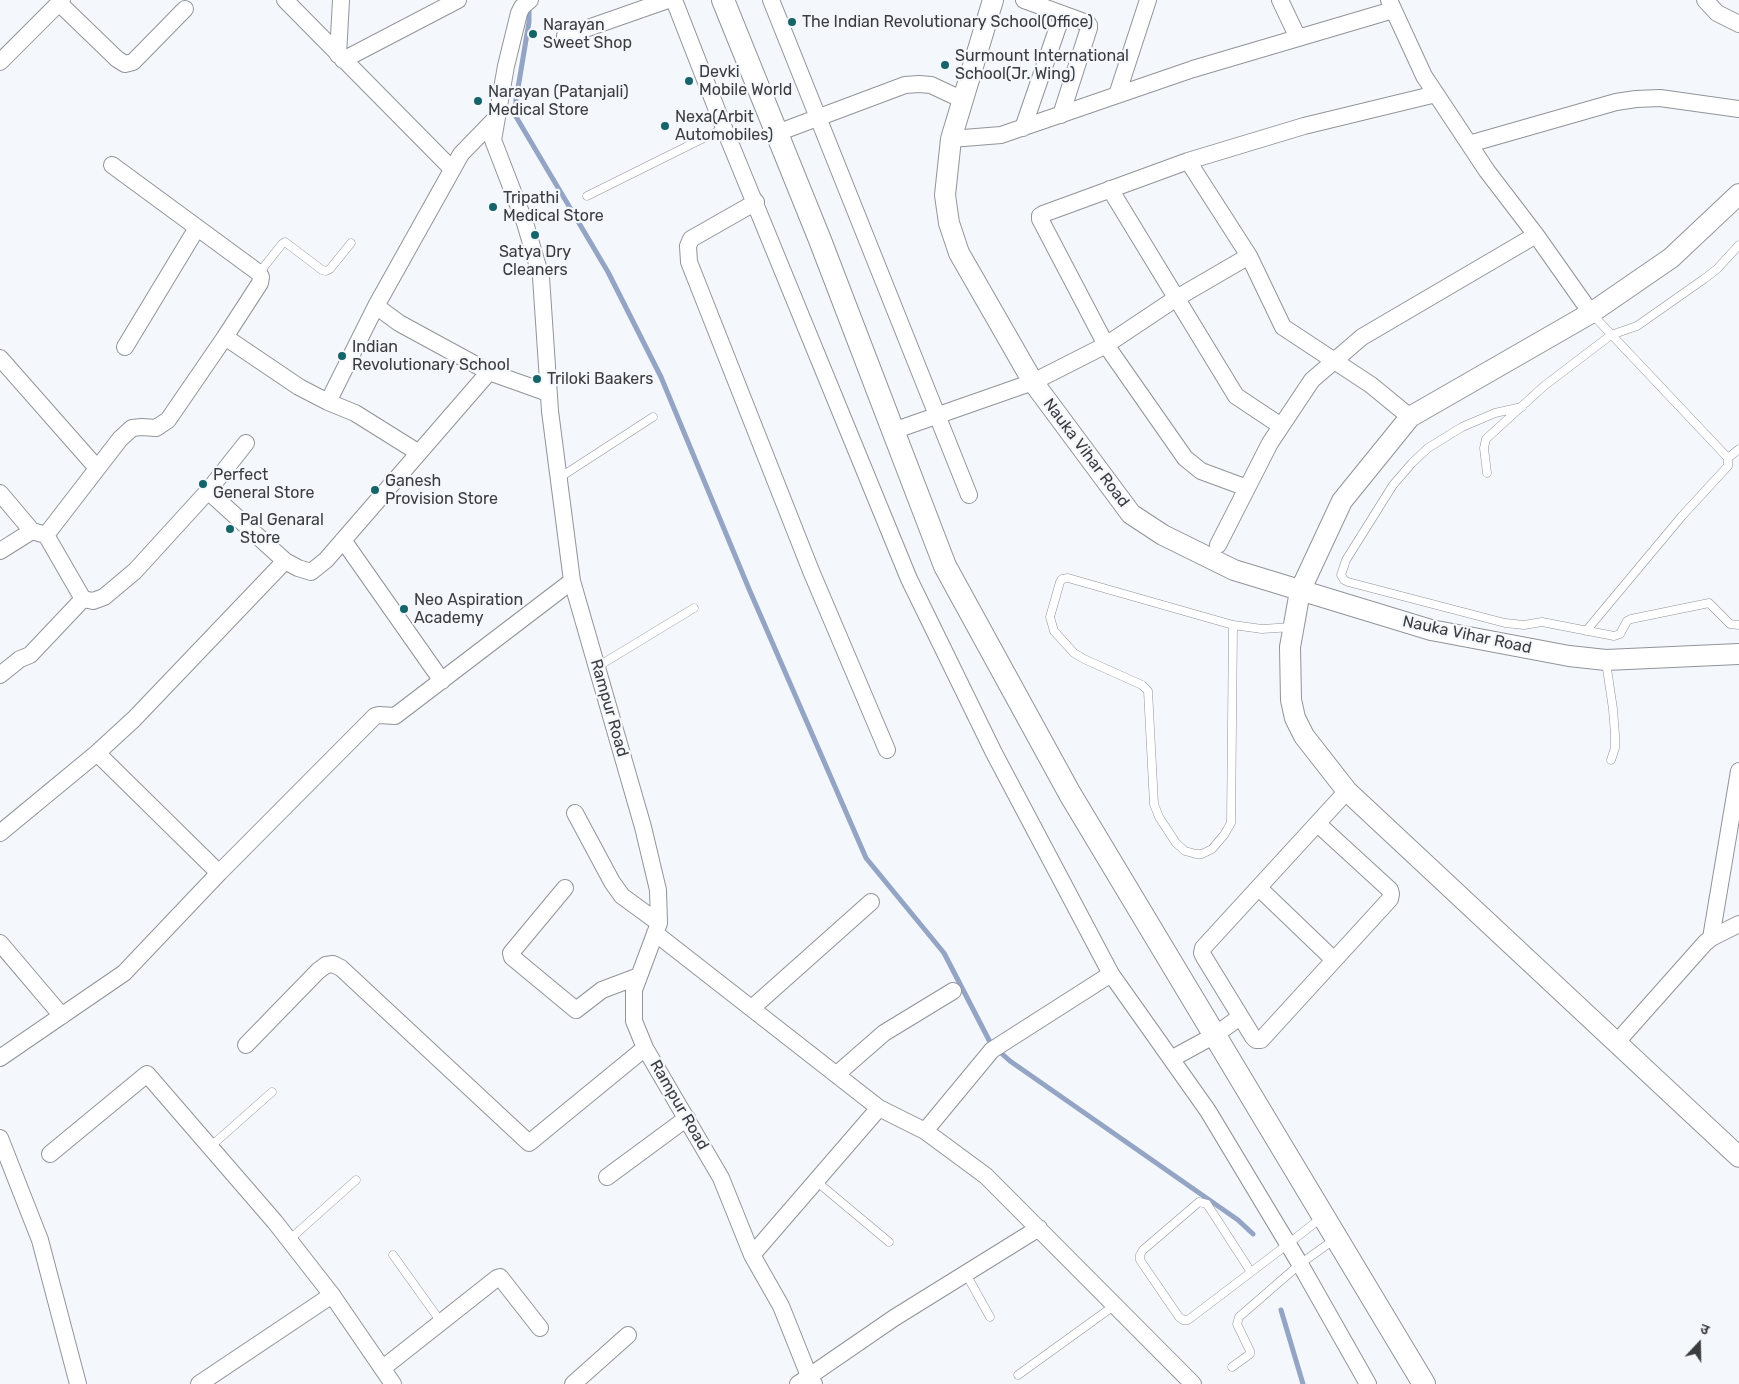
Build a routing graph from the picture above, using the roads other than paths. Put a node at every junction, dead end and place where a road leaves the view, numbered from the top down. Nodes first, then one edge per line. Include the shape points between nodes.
1 (284, 0) edge
2 (341, 0) edge
3 (458, 0) edge
4 (668, 0) edge
5 (674, 0) edge
6 (772, 0) edge
7 (993, 0) edge
8 (1024, 0) edge
9 (1148, 0) edge
10 (1280, 0) edge
11 (1705, 0) edge
12 (725, 1) edge
13 (61, 2) edge
14 (522, 5) edge
15 (1391, 5) edge
16 (185, 9) dead end
17 (1062, 14) junction
18 (1736, 18) edge
19 (565, 36) dead end
20 (1298, 38) junction
21 (340, 57) junction
22 (0, 62) edge
23 (1436, 94) junction
24 (1118, 95) junction
25 (963, 100) junction
26 (1739, 109) edge
27 (1061, 115) junction
28 (818, 118) junction
29 (495, 119) junction
30 (724, 128) junction
31 (1023, 128) junction
32 (777, 133) junction
33 (951, 139) junction
34 (1469, 144) junction
35 (1188, 161) junction
36 (112, 165) dead end
37 (452, 169) junction
38 (1110, 189) junction
39 (1739, 194) edge
40 (587, 196) dead end
41 (756, 202) junction
42 (198, 228) junction
43 (1536, 235) junction
44 (351, 243) dead end
45 (1739, 245) edge
46 (1249, 256) junction
47 (259, 273) junction
48 (1175, 299) junction
49 (376, 306) junction
50 (1591, 314) junction
51 (1611, 335) junction
52 (225, 338) junction
53 (1106, 345) junction
54 (126, 347) dead end
55 (0, 358) edge
56 (1335, 360) junction
57 (489, 372) junction
58 (1033, 382) junction
59 (548, 393) junction
60 (328, 402) junction
61 (1522, 406) junction
62 (937, 416) junction
63 (652, 417) dead end
64 (1410, 417) junction
65 (1282, 426) junction
66 (893, 431) junction
67 (246, 443) dead end
68 (1739, 448) edge
69 (419, 452) junction
70 (1728, 458) junction
71 (97, 468) junction
72 (1487, 473) dead end
73 (559, 478) junction
74 (1247, 488) junction
75 (208, 491) junction
76 (0, 493) edge
77 (969, 495) dead end
78 (39, 533) junction
79 (343, 540) junction
80 (1218, 545) dead end
81 (0, 551) edge
82 (285, 561) junction
83 (572, 581) junction
84 (1300, 590) junction
85 (83, 599) junction
86 (694, 608) dead end
87 (1233, 625) junction
88 (1739, 625) edge
89 (1294, 627) junction
90 (1586, 631) junction
91 (1739, 654) edge
92 (1606, 660) junction
93 (597, 667) junction
94 (0, 675) edge
95 (442, 681) junction
96 (887, 750) dead end
97 (97, 753) junction
98 (1611, 760) dead end
99 (1739, 771) edge
100 (1347, 791) junction
101 (576, 813) dead end
102 (1318, 824) junction
103 (0, 833) edge
104 (219, 873) junction
105 (565, 888) dead end
106 (1258, 888) junction
107 (871, 902) dead end
108 (1739, 924) edge
109 (657, 928) junction
110 (1711, 938) junction
111 (0, 943) edge
112 (1334, 960) junction
113 (1111, 974) junction
114 (639, 976) junction
115 (953, 991) dead end
116 (752, 1008) junction
117 (62, 1016) junction
118 (1240, 1017) junction
119 (1628, 1030) junction
120 (1215, 1035) junction
121 (246, 1045) dead end
122 (646, 1048) junction
123 (0, 1058) edge
124 (1171, 1058) junction
125 (837, 1074) junction
126 (272, 1092) dead end
127 (879, 1108) junction
128 (688, 1118) junction
129 (925, 1131) junction
130 (0, 1138) edge
131 (210, 1147) junction
132 (50, 1154) dead end
133 (1739, 1157) edge
134 (607, 1177) dead end
135 (356, 1180) dead end
136 (816, 1181) junction
137 (1323, 1216) junction
138 (1039, 1228) junction
139 (1337, 1238) junction
140 (289, 1240) junction
141 (889, 1242) dead end
142 (1288, 1244) junction
143 (752, 1255) junction
144 (393, 1256) dead end
145 (1300, 1264) junction
146 (1251, 1272) junction
147 (966, 1274) junction
148 (332, 1295) junction
149 (1115, 1305) junction
150 (990, 1316) dead end
151 (440, 1322) junction
152 (540, 1328) dead end
153 (628, 1335) dead end
154 (1232, 1367) dead end
155 (383, 1368) junction
156 (1018, 1375) dead end
157 (807, 1381) edge
158 (78, 1384) edge
159 (199, 1384) edge
160 (394, 1384) edge
161 (573, 1384) edge
162 (1193, 1384) edge
163 (1368, 1384) edge
164 (1424, 1384) edge

1 - 21 street
2 - 21 street
3 - 21 street
4 - 19 street
5 - 30 street
6 - 28 street
7 - 25 street, Nauka Vihar Road
8 - 17 street
9 - 24 street
10 - 20 street
11 - 18 street via 1718,13
12 - 32 main road
13 - 16 street via 125,64 133,62
13 - 22 street
14 - 29 street, Rampur Road
15 - 20 street
15 - 23 street via 1424,76
17 - 27 street via 1087,23 1089,28
17 - 31 street
20 - 24 street
21 - 37 street
23 - 34 street
23 - 35 street via 1304,126
24 - 27 street
25 - 28 street via 932,86 912,84
25 - 33 street, Nauka Vihar Road
26 - 34 street via 1660,98 1636,99
27 - 31 street
28 - 32 street
28 - 62 street
29 - 37 street via 461,154
29 - 59 street, Rampur Road via 493,140 525,223 540,277
30 - 40 lane
30 - 41 street
31 - 33 street via 1001,136
32 - 66 main road
33 - 58 street, Nauka Vihar Road via 944,195 959,253
34 - 43 street
35 - 38 street
35 - 46 street
36 - 42 street
37 - 49 street
38 - 48 street
38 - 53 street via 1040,216
39 - 50 street via 1671,258
41 - 96 street via 691,239 689,262 810,571
41 - 113 street via 909,579 994,752
42 - 47 street
42 - 54 street
43 - 50 street
43 - 56 street via 1362,337
44 - 47 lane via 326,271 285,242
45 - 51 lane via 1704,279 1637,326
46 - 48 street
46 - 56 street via 1283,327
47 - 52 street via 260,283
48 - 53 street
48 - 65 street via 1236,396
49 - 57 street
49 - 60 street
50 - 51 lane
50 - 64 street
51 - 61 lane
51 - 70 lane
52 - 60 street via 298,387
52 - 71 street via 168,420 156,428 132,428
53 - 58 street
53 - 74 street via 1185,458 1202,471
55 - 71 street
56 - 64 street
56 - 65 street via 1312,380
57 - 59 street
57 - 69 street
58 - 62 street
58 - 84 street, Nauka Vihar Road via 1131,514 1163,535 1234,570
59 - 73 street, Rampur Road
60 - 69 street via 355,413
61 - 72 lane via 1486,439
61 - 90 lane via 1495,413 1428,448 1393,486 1346,560 1341,575 1348,582 1505,623 1524,625 1542,622
62 - 66 street
62 - 77 street
63 - 73 lane
64 - 84 street via 1342,501
65 - 74 street
66 - 120 main road via 944,566 1070,794
67 - 75 street
68 - 70 lane
69 - 79 street
70 - 90 lane via 1728,466
71 - 78 street
73 - 83 street, Rampur Road
74 - 80 street
75 - 82 street
75 - 85 street via 135,571 104,596 93,601
76 - 78 street
78 - 81 street
78 - 85 street
79 - 82 street via 312,572
79 - 95 street
82 - 97 street via 134,719
83 - 93 street, Rampur Road
83 - 95 street
84 - 89 street
84 - 92 street, Nauka Vihar Road via 1431,630
85 - 94 street via 30,655
86 - 93 lane
87 - 87 lane via 1068,578 1060,582 1050,617 1054,631 1074,653 1146,687 1154,804 1176,843 1185,851 1196,854 1212,849 1231,823
87 - 89 lane via 1262,629
88 - 90 lane via 1730,624 1709,604 1631,619 1620,634 1614,636
89 - 100 street via 1290,648 1291,700 1295,718 1304,736
91 - 92 street, Nauka Vihar Road
92 - 98 lane via 1614,709 1615,735
93 - 109 street, Rampur Road via 658,890
95 - 104 street via 395,716 375,716
97 - 103 street
97 - 104 street
99 - 110 street
100 - 102 street
100 - 119 street
101 - 109 street via 612,882 622,896
102 - 106 street
102 - 112 street via 1391,894
104 - 117 street via 124,973
105 - 114 street via 511,953 512,958 576,1010 602,990
106 - 112 street
106 - 118 street via 1203,948 1202,953
107 - 116 street
108 - 110 street
109 - 114 street, Rampur Road
109 - 116 street
110 - 119 street
111 - 117 street
112 - 118 street via 1261,1040 1253,1037
113 - 124 street
113 - 129 street via 998,1046
114 - 122 street, Rampur Road via 634,990 634,1021
115 - 125 street via 884,1034
116 - 125 street
117 - 123 street
118 - 120 street
119 - 133 street
120 - 124 street
120 - 137 main road
121 - 122 street via 318,971 333,964 530,1143
122 - 128 street, Rampur Road
124 - 142 street via 1208,1111
125 - 127 street
126 - 131 lane
127 - 129 street
127 - 136 street
128 - 134 street
128 - 143 street, Rampur Road via 722,1178
129 - 138 street via 986,1176
130 - 158 street via 40,1240
131 - 132 street via 146,1074
131 - 140 street
135 - 140 lane
136 - 141 lane
136 - 143 street
137 - 139 main road
137 - 142 lane
138 - 147 street
138 - 149 street
139 - 145 lane
139 - 164 main road
140 - 148 street
142 - 145 street
142 - 146 lane
143 - 157 street, Rampur Road via 781,1306
144 - 151 lane
145 - 154 lane via 1239,1317 1236,1324 1250,1354
145 - 163 street
146 - 146 lane via 1188,1320 1183,1320 1140,1260 1140,1255 1199,1202 1207,1204
147 - 150 lane
147 - 157 street via 894,1318
148 - 155 street
148 - 159 street
149 - 156 lane
149 - 162 street
151 - 152 street via 500,1277
151 - 155 street
153 - 161 street
155 - 160 street

